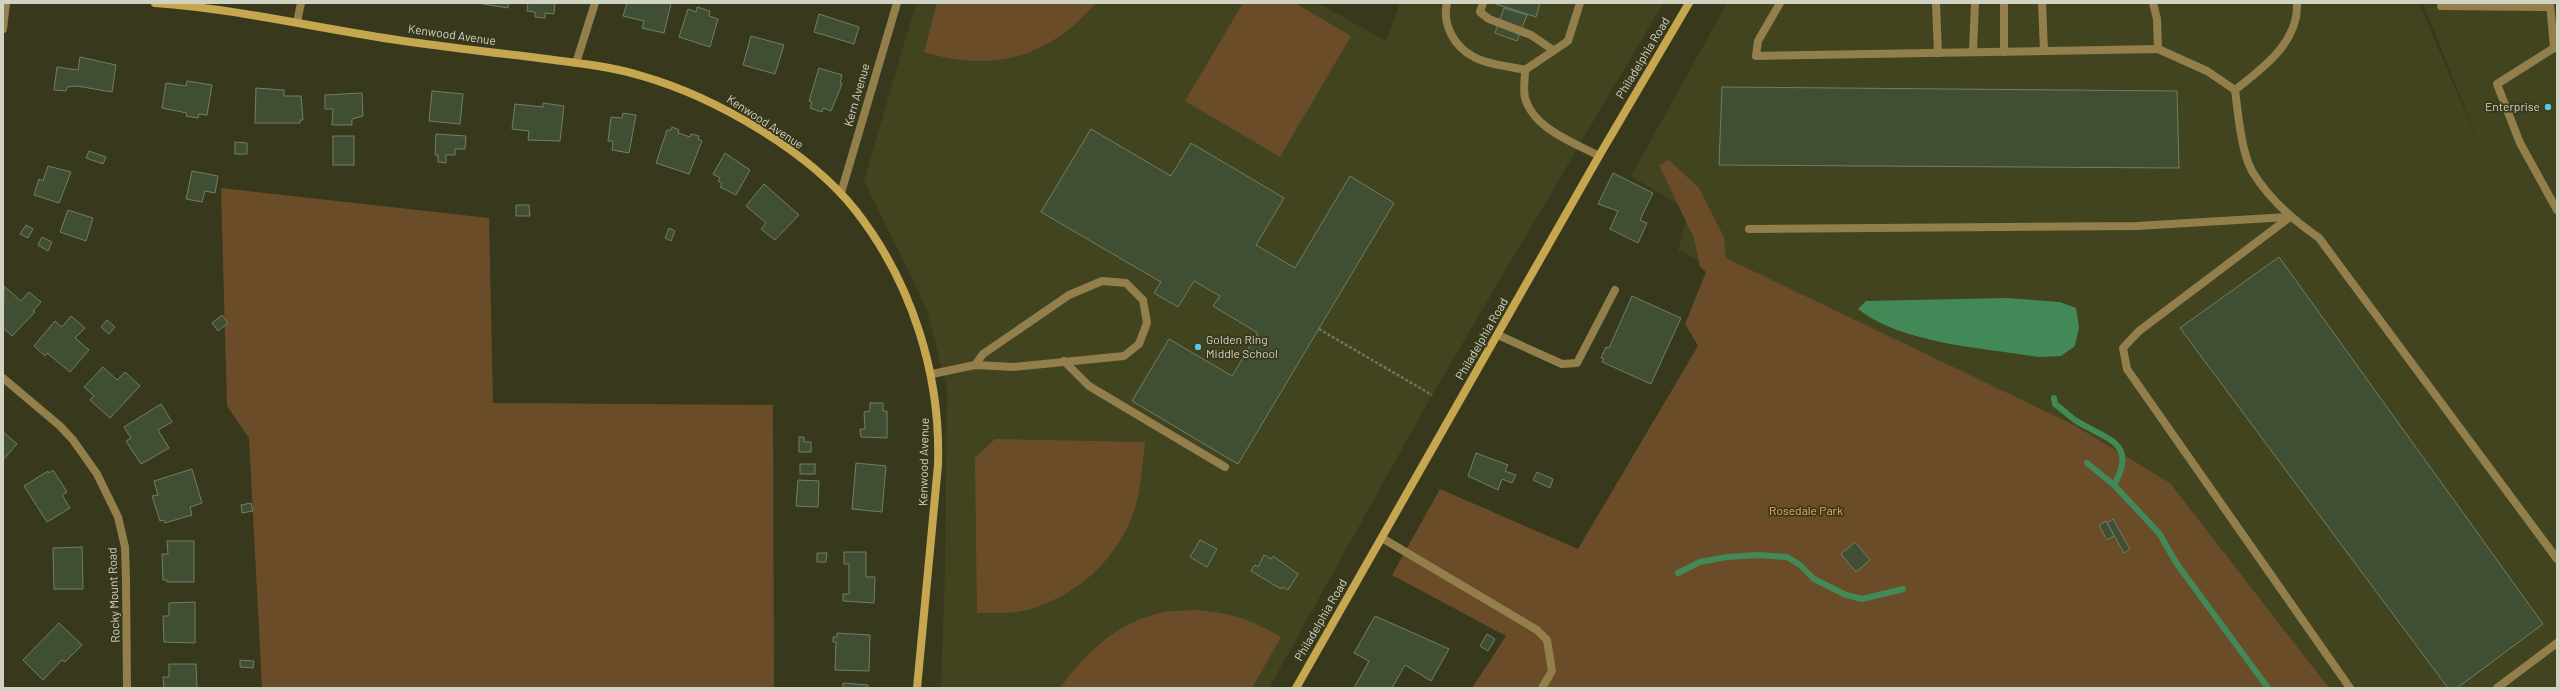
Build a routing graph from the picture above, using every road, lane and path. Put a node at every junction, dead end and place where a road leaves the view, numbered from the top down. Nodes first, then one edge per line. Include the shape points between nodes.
1 (6, 3) edge
2 (155, 3) edge
3 (301, 3) edge
4 (595, 3) edge
5 (897, 3) edge
6 (1447, 3) edge
7 (1483, 3) edge
8 (1580, 3) edge
9 (1690, 3) edge
10 (1780, 3) edge
11 (1936, 3) edge
12 (1975, 3) edge
13 (2004, 3) edge
14 (2042, 3) edge
15 (2153, 3) edge
16 (2297, 3) edge
17 (2550, 5) edge
18 (2441, 6) dead end
19 (297, 22) junction
20 (3, 29) edge
21 (2555, 48) edge
22 (2158, 49) junction
23 (1553, 50) junction
24 (2044, 51) junction
25 (1973, 52) junction
26 (2004, 52) junction
27 (1938, 53) junction
28 (576, 63) junction
29 (1525, 70) junction
30 (2235, 90) junction
31 (1599, 156) junction
32 (841, 193) junction
33 (2557, 210) edge
34 (2290, 217) junction
35 (1749, 229) dead end
36 (1615, 290) dead end
37 (1319, 329) dead end
38 (1498, 335) junction
39 (1064, 362) junction
40 (976, 365) junction
41 (932, 374) junction
42 (3, 378) edge
43 (1432, 395) dead end
44 (1224, 467) dead end
45 (1382, 538) junction
46 (2557, 559) edge
47 (2557, 643) edge
48 (127, 688) edge
49 (917, 688) edge
50 (1296, 688) edge
51 (1542, 688) edge
52 (2350, 688) edge
53 (2497, 688) edge

1 - 20 street
2 - 19 street, Kenwood Avenue via 232,10
3 - 19 street
4 - 28 street
5 - 32 street, Kern Avenue
6 - 29 street via 1447,28 1458,44 1474,57
7 - 23 street via 1480,12 1489,19 1531,35
8 - 23 street via 1568,41
9 - 31 street, Philadelphia Road
10 - 27 street via 1758,41 1756,56
11 - 27 street
12 - 25 street
13 - 26 street
14 - 24 street
15 - 22 street via 2157,20
16 - 30 street via 2298,16 2282,48
17 - 18 street
17 - 21 street
19 - 28 street, Kenwood Avenue via 392,39
21 - 33 street via 2497,84 2520,143
22 - 24 street
22 - 30 street via 2207,70
23 - 29 street
24 - 26 street
25 - 26 street
25 - 27 street
28 - 32 street, Kenwood Avenue via 612,68 696,94 771,137
29 - 31 street via 1524,97 1532,113 1547,128
30 - 34 street via 2240,131 2252,170
31 - 38 street, Philadelphia Road
32 - 41 street, Kenwood Avenue via 857,212 893,270 915,320
34 - 35 street via 2137,226
34 - 46 street via 2319,238
34 - 52 street via 2139,331 2123,348 2127,369
36 - 38 street via 1577,362 1562,364
37 - 43 path
38 - 45 street, Philadelphia Road
39 - 40 street via 1014,367
39 - 40 street via 1124,356 1139,344 1147,323 1143,300 1126,283 1102,281 1069,295 983,354
39 - 44 street via 1089,386
40 - 41 street
41 - 49 street, Kenwood Avenue via 938,416 938,465
42 - 48 street, Rocky Mount Road via 60,426 82,451 97,474 118,517 124,547 126,580
45 - 50 street, Philadelphia Road
45 - 51 street via 1537,630 1547,640 1552,671
47 - 53 street

